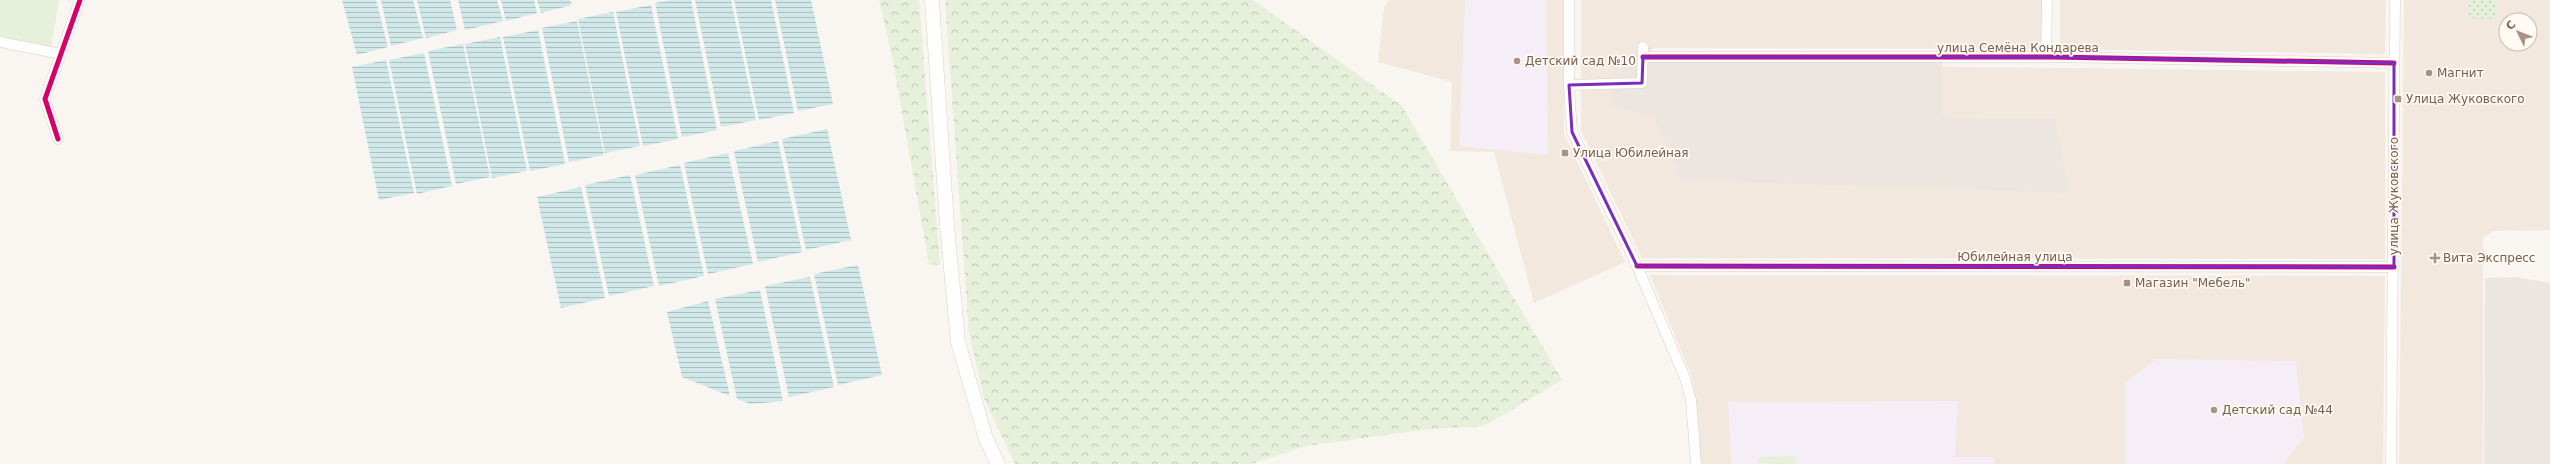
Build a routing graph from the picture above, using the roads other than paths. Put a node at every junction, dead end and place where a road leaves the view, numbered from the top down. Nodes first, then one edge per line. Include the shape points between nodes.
1 (80, 0) edge
2 (932, 0) edge
3 (1568, 0) edge
4 (2047, 0) edge
5 (2394, 0) edge
6 (0, 42) edge
7 (61, 54) junction
8 (2046, 57) junction
9 (2394, 63) junction
10 (1569, 85) junction
11 (58, 139) dead end
12 (1637, 266) junction
13 (2394, 267) junction
14 (998, 464) edge
15 (1696, 464) edge
16 (2391, 464) edge

1 - 7 street
2 - 14 main road via 947,226 958,342 986,438
3 - 10 street
4 - 8 street
5 - 9 street, улица Жуковского
6 - 7 street
7 - 11 street via 46,99
8 - 9 street, улица Семёна Кондарева
8 - 10 street, улица Семёна Кондарева via 1643,52 1642,83
9 - 13 street, улица Жуковского
10 - 12 street via 1572,132
12 - 13 street, Юбилейная улица
12 - 15 street via 1691,400
13 - 16 street, улица Жуковского

